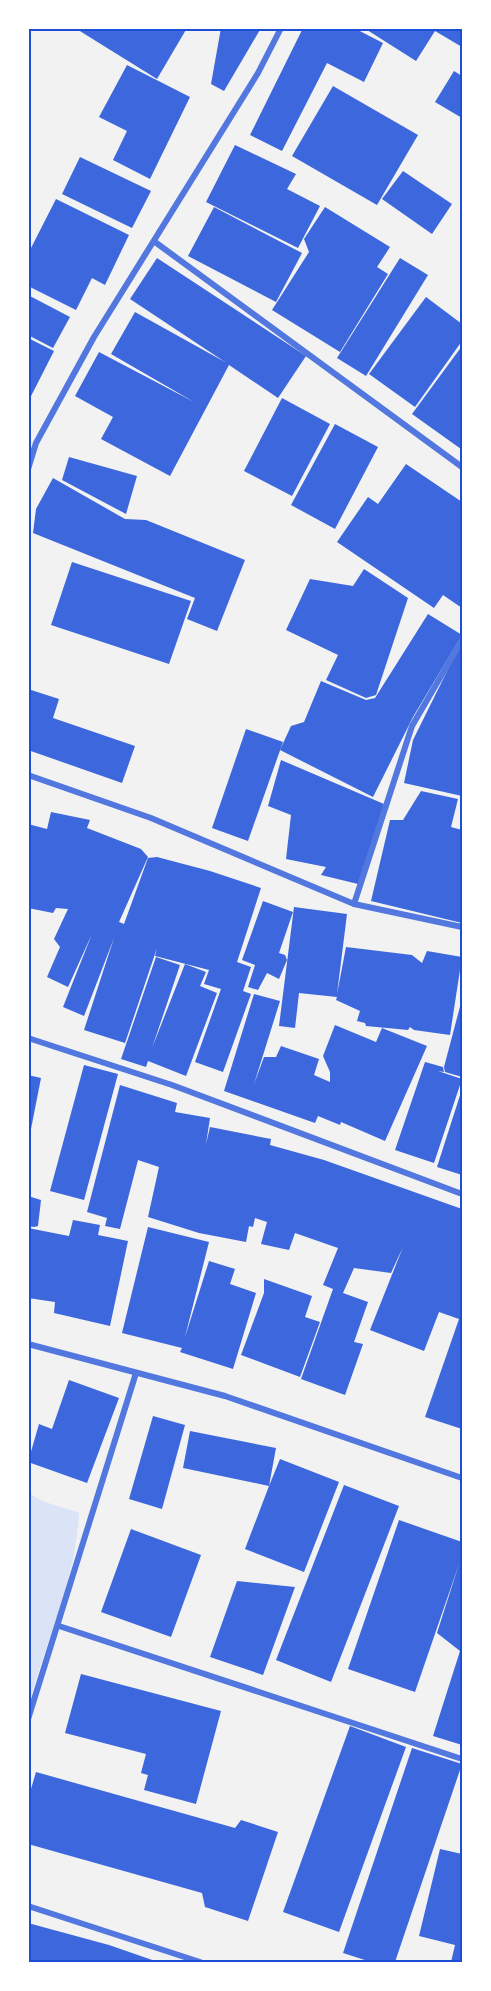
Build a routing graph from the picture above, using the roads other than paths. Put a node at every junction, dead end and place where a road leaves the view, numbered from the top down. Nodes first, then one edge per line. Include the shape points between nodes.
1 (281, 28) edge
2 (155, 242) junction
3 (28, 440) edge
4 (36, 443) junction
5 (462, 467) edge
6 (28, 469) edge
7 (462, 640) edge
8 (28, 775) edge
9 (354, 904) junction
10 (462, 927) edge
11 (28, 1038) edge
12 (462, 1194) edge
13 (28, 1344) edge
14 (136, 1372) junction
15 (462, 1478) edge
16 (59, 1626) junction
17 (28, 1719) edge
18 (462, 1759) edge
19 (28, 1906) edge
20 (200, 1962) edge

1 - 2 street via 258,73
2 - 4 street via 94,337
2 - 5 street
3 - 4 street
4 - 6 street
7 - 9 street via 412,726
8 - 9 street via 151,818
9 - 10 street
11 - 12 street via 172,1084
13 - 14 street
14 - 15 street via 225,1396
14 - 16 street
16 - 17 street
16 - 18 street
19 - 20 street

